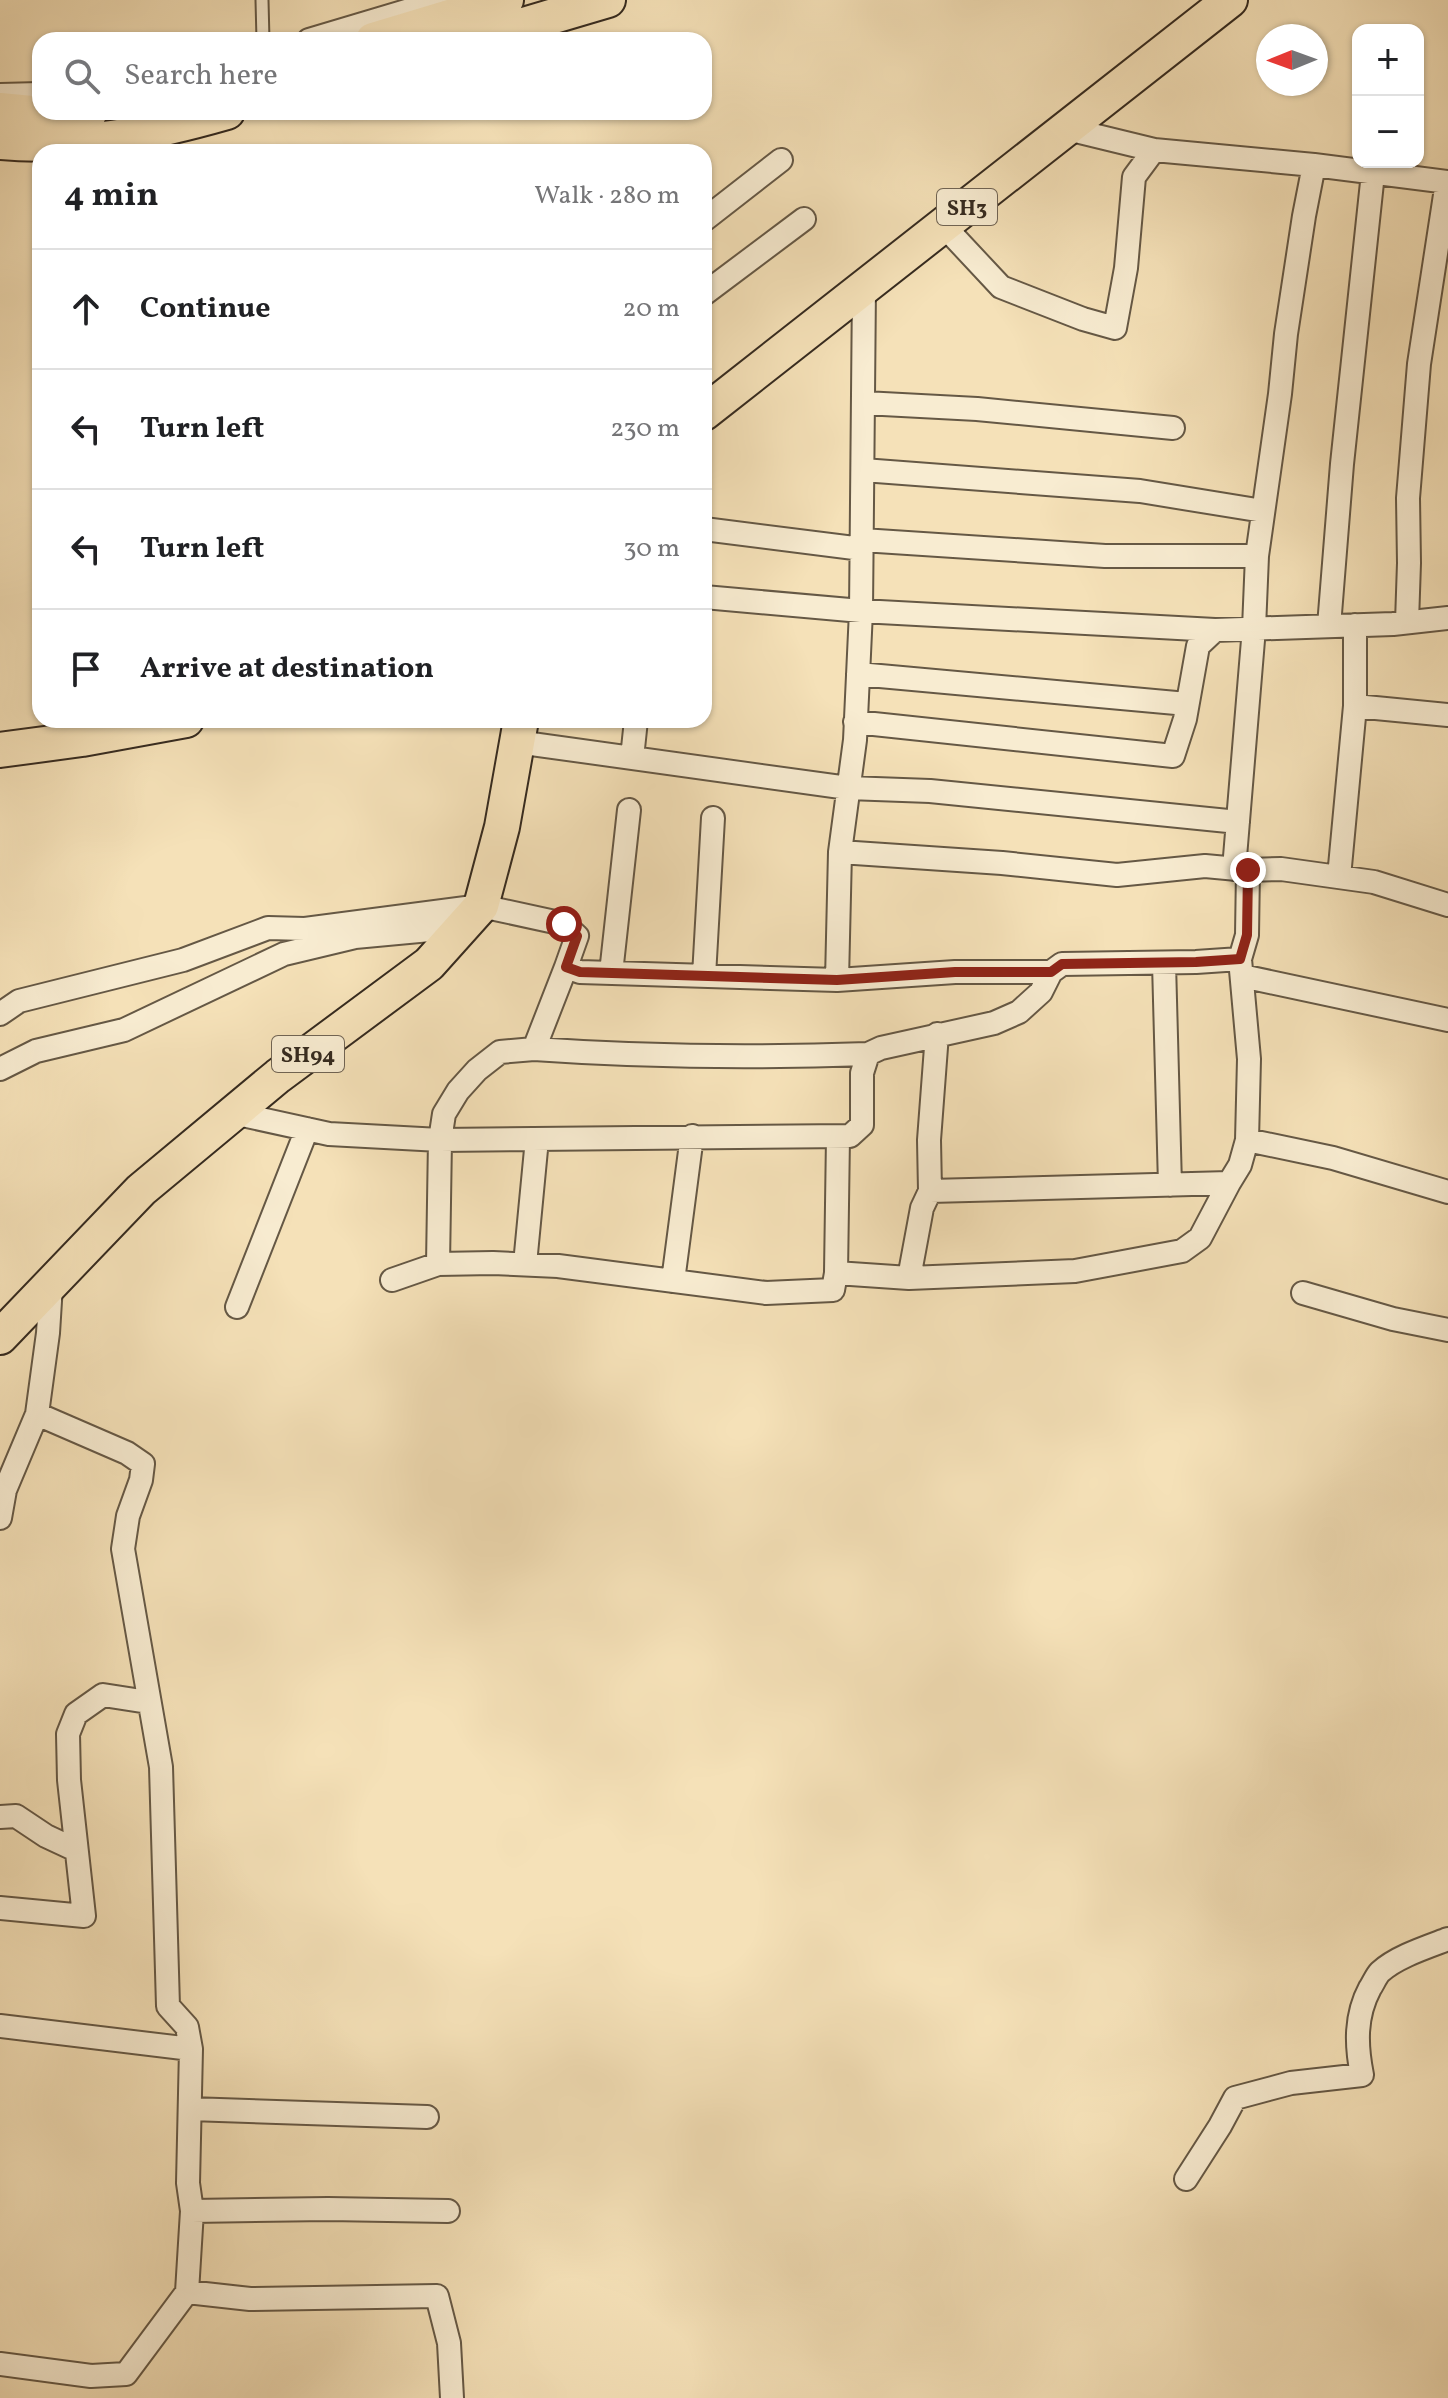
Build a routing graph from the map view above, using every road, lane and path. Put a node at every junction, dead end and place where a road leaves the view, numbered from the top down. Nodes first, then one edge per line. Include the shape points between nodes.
1 (262, 0) edge
2 (443, 0) edge
3 (506, 0) edge
4 (608, 0) edge
5 (1230, 0) edge
6 (263, 32) edge
7 (336, 32) edge
8 (400, 32) edge
9 (500, 32) edge
10 (32, 94) edge
11 (0, 95) edge
12 (0, 110) edge
13 (32, 113) edge
14 (194, 120) edge
15 (1059, 134) junction
16 (0, 142) edge
17 (46, 144) edge
18 (32, 145) edge
19 (1154, 150) junction
20 (781, 160) dead end
21 (1314, 165) junction
22 (1373, 173) junction
23 (1447, 182) edge
24 (712, 214) edge
25 (804, 219) dead end
26 (943, 225) junction
27 (864, 287) junction
28 (712, 288) edge
29 (864, 403) junction
30 (712, 407) edge
31 (1173, 428) dead end
32 (863, 470) junction
33 (1263, 511) junction
34 (712, 530) edge
35 (862, 545) junction
36 (1257, 556) junction
37 (712, 598) edge
38 (861, 611) junction
39 (1448, 618) edge
40 (1407, 622) junction
41 (1355, 625) junction
42 (1329, 626) junction
43 (1254, 628) junction
44 (1215, 630) junction
45 (858, 674) junction
46 (1187, 704) junction
47 (1355, 706) junction
48 (1448, 715) edge
49 (855, 722) junction
50 (635, 728) edge
51 (83, 729) edge
52 (519, 731) edge
53 (0, 750) edge
54 (632, 758) junction
55 (848, 788) junction
56 (629, 810) dead end
57 (713, 818) dead end
58 (1238, 822) junction
59 (840, 852) junction
60 (1241, 869) junction
61 (1339, 877) junction
62 (1448, 905) edge
63 (471, 916) junction
64 (1164, 963) junction
65 (566, 967) junction
66 (1241, 968) junction
67 (1051, 972) junction
68 (611, 973) junction
69 (704, 976) junction
70 (837, 980) junction
71 (0, 1014) edge
72 (1448, 1020) edge
73 (937, 1034) junction
74 (534, 1049) junction
75 (868, 1054) junction
76 (0, 1069) edge
77 (233, 1113) junction
78 (307, 1129) junction
79 (692, 1136) junction
80 (838, 1137) junction
81 (537, 1139) junction
82 (440, 1140) junction
83 (1247, 1140) junction
84 (1229, 1183) junction
85 (1170, 1185) junction
86 (930, 1191) junction
87 (1448, 1192) edge
88 (438, 1264) junction
89 (525, 1264) junction
90 (836, 1273) junction
91 (909, 1278) junction
92 (392, 1280) dead end
93 (673, 1281) junction
94 (51, 1285) junction
95 (1303, 1293) dead end
96 (237, 1307) dead end
97 (1448, 1330) edge
98 (2, 1331) edge
99 (37, 1414) junction
100 (0, 1518) edge
101 (148, 1702) junction
102 (0, 1817) edge
103 (76, 1850) junction
104 (0, 1908) edge
105 (1448, 1939) edge
106 (0, 2026) edge
107 (191, 2049) junction
108 (190, 2109) junction
109 (427, 2117) dead end
110 (1186, 2179) dead end
111 (192, 2211) junction
112 (448, 2211) dead end
113 (187, 2292) junction
114 (0, 2364) edge
115 (452, 2398) edge

1 - 6 lane
2 - 7 street
3 - 8 main road
4 - 9 main road
5 - 15 main road, SH3
10 - 11 street
12 - 13 main road
14 - 17 main road
15 - 19 street via 1076,131
15 - 26 main road, SH3
16 - 18 main road
19 - 21 street
19 - 26 street via 1134,177 1115,328 1001,287
20 - 24 street
21 - 22 street
21 - 33 street
22 - 23 street
22 - 42 street
23 - 40 street via 1419,364 1408,498
25 - 28 street
26 - 27 main road, SH3
27 - 29 street
27 - 30 main road, SH3
29 - 31 street
29 - 32 street
32 - 33 street via 1140,491
32 - 35 street
33 - 36 street
34 - 35 street
35 - 36 street via 1105,556
35 - 38 street
36 - 43 street
37 - 38 street
38 - 44 street
38 - 45 street
39 - 40 street
40 - 41 street
41 - 42 street
41 - 47 street
42 - 43 street
43 - 44 street
43 - 58 street
44 - 46 street via 1198,646
45 - 46 street
45 - 49 street
46 - 49 street via 1173,756
47 - 48 street
47 - 61 street
49 - 55 street
50 - 54 street
51 - 53 main road
52 - 54 street
52 - 63 main road, SH94 via 502,827
54 - 55 street
55 - 58 street via 930,791
55 - 59 street
56 - 68 street
57 - 69 street
58 - 60 street
59 - 60 street via 1117,875 1205,866
59 - 70 street
60 - 61 street
60 - 66 street via 1247,935
61 - 62 street
63 - 65 street via 564,924 577,936
63 - 71 street via 268,928 183,960 19,1001
63 - 76 street via 284,954 124,1030 36,1051
63 - 77 main road, SH94 via 429,964
64 - 66 street
64 - 67 street via 1062,964
64 - 85 street
65 - 68 street
65 - 74 street
66 - 72 street
66 - 83 street via 1249,1059
67 - 70 street
67 - 73 street via 1041,992 1019,1012 994,1023
68 - 69 street
69 - 70 street
73 - 75 street
73 - 86 street
74 - 75 street via 629,1056
74 - 82 street via 500,1052 477,1070 444,1114
75 - 80 street via 862,1073 862,1125 850,1136
77 - 78 street
77 - 94 main road, SH94 via 141,1190
78 - 82 street
78 - 96 street
79 - 80 street
79 - 81 street
79 - 93 street
80 - 90 street
81 - 82 street
81 - 89 street
82 - 88 street
83 - 84 street
83 - 87 street via 1333,1158
84 - 85 street
84 - 91 street via 1200,1238 1182,1251 1075,1271
85 - 86 street
86 - 91 street
88 - 89 street
88 - 92 street
89 - 93 street
90 - 91 street
90 - 93 street via 833,1290 766,1293
94 - 98 main road, SH94
94 - 99 street
95 - 97 street
99 - 100 street via 5,1490
99 - 101 street via 143,1464 123,1549
101 - 103 street via 103,1695 76,1714 68,1734
101 - 107 street via 161,1767 168,2006 187,2027
102 - 103 street via 16,1816
103 - 104 street via 84,1916
105 - 110 street via 1379,1973 1358,2023 1362,2075 1291,2083 1235,2098
106 - 107 street
107 - 108 street
108 - 109 street
108 - 111 street
111 - 112 street
111 - 113 street
113 - 114 street via 126,2374 91,2376
113 - 115 street via 250,2299 437,2296 449,2343

